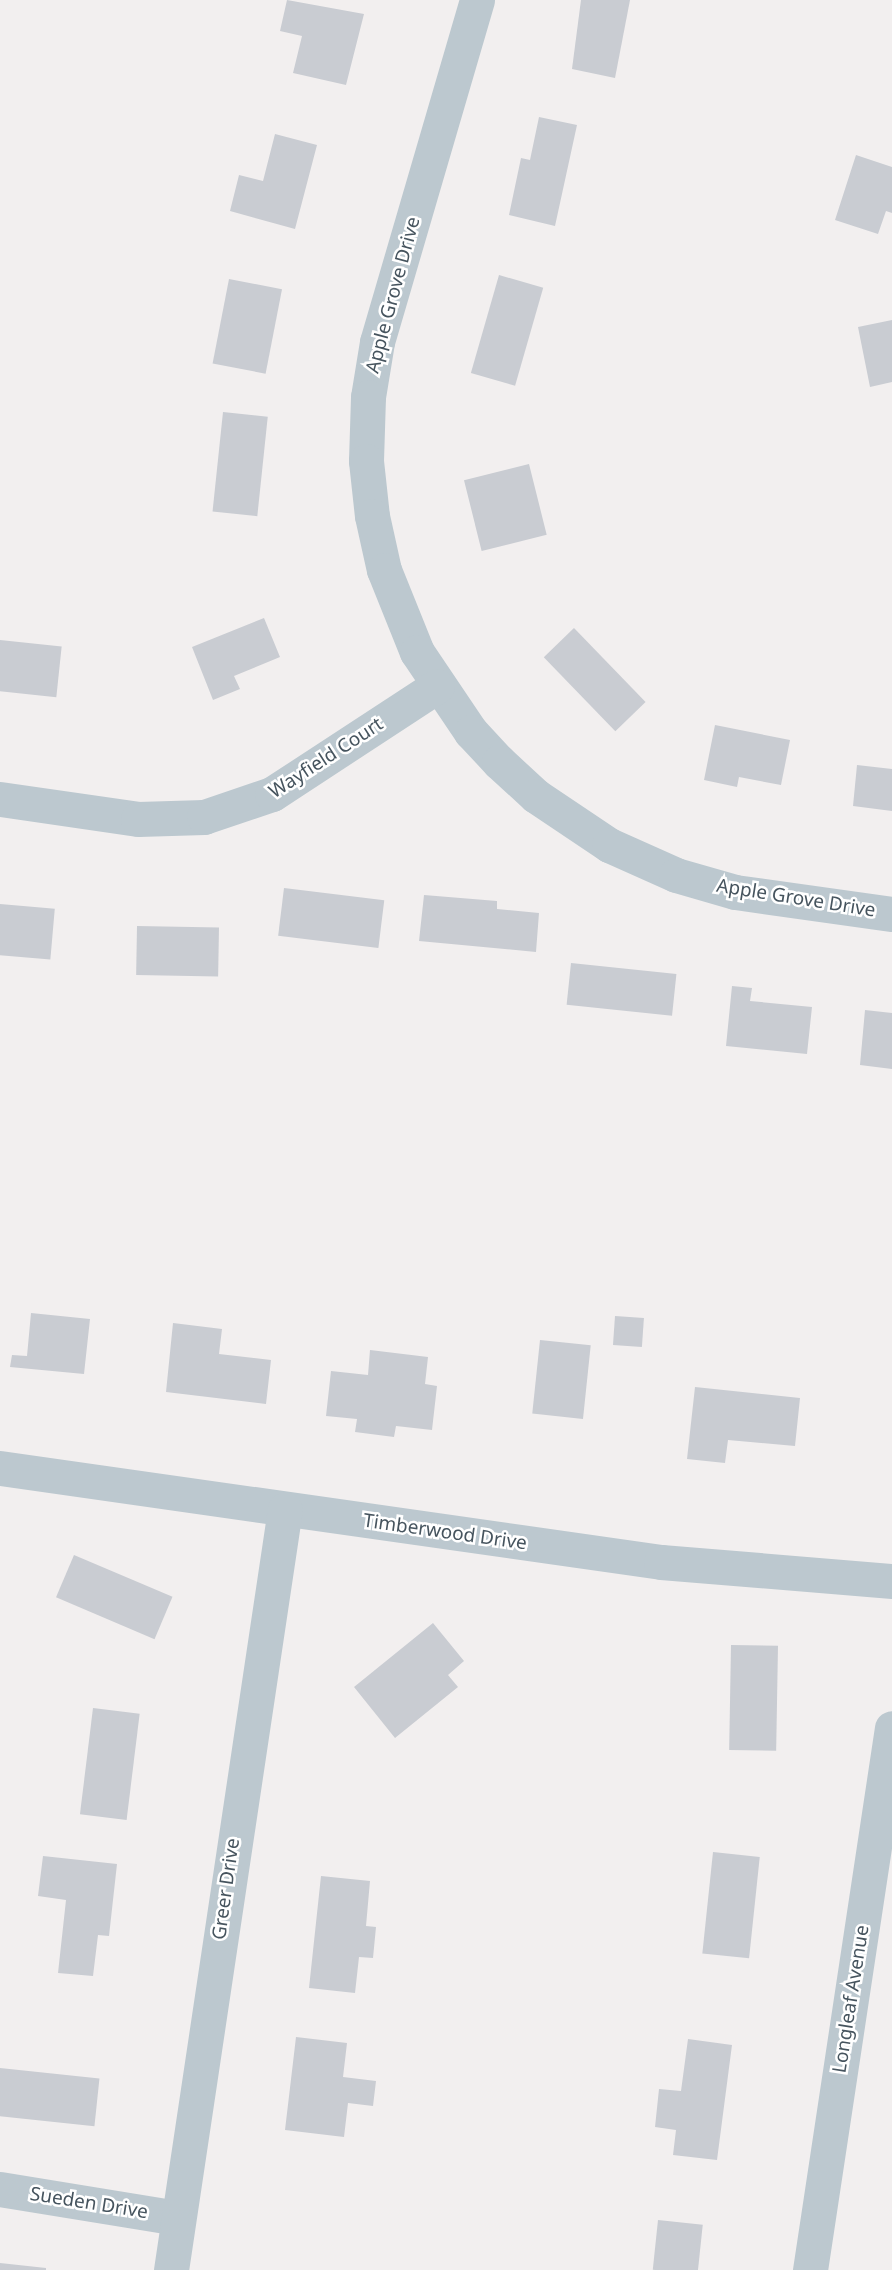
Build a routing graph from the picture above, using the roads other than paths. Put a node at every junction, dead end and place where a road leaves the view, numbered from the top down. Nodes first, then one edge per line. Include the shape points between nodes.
1 (477, 0) edge
2 (437, 685) junction
3 (0, 799) edge
4 (892, 914) edge
5 (0, 1468) edge
6 (285, 1509) junction
7 (892, 1581) edge
8 (892, 1728) edge
9 (0, 2189) edge
10 (178, 2218) junction
11 (171, 2270) edge
12 (810, 2270) edge

1 - 2 street, Apple Grove Drive via 377,342 368,397 366,461 384,570 417,652
2 - 3 street, Wayfield Court via 272,794 204,817 138,819
2 - 4 street, Apple Grove Drive via 471,732 536,796 630,855 676,875 735,892
5 - 6 street, Timberwood Drive
6 - 7 street, Timberwood Drive via 662,1562
6 - 10 street, Greer Drive
8 - 12 street, Longleaf Avenue
9 - 10 street, Sueden Drive
10 - 11 street, Greer Drive

